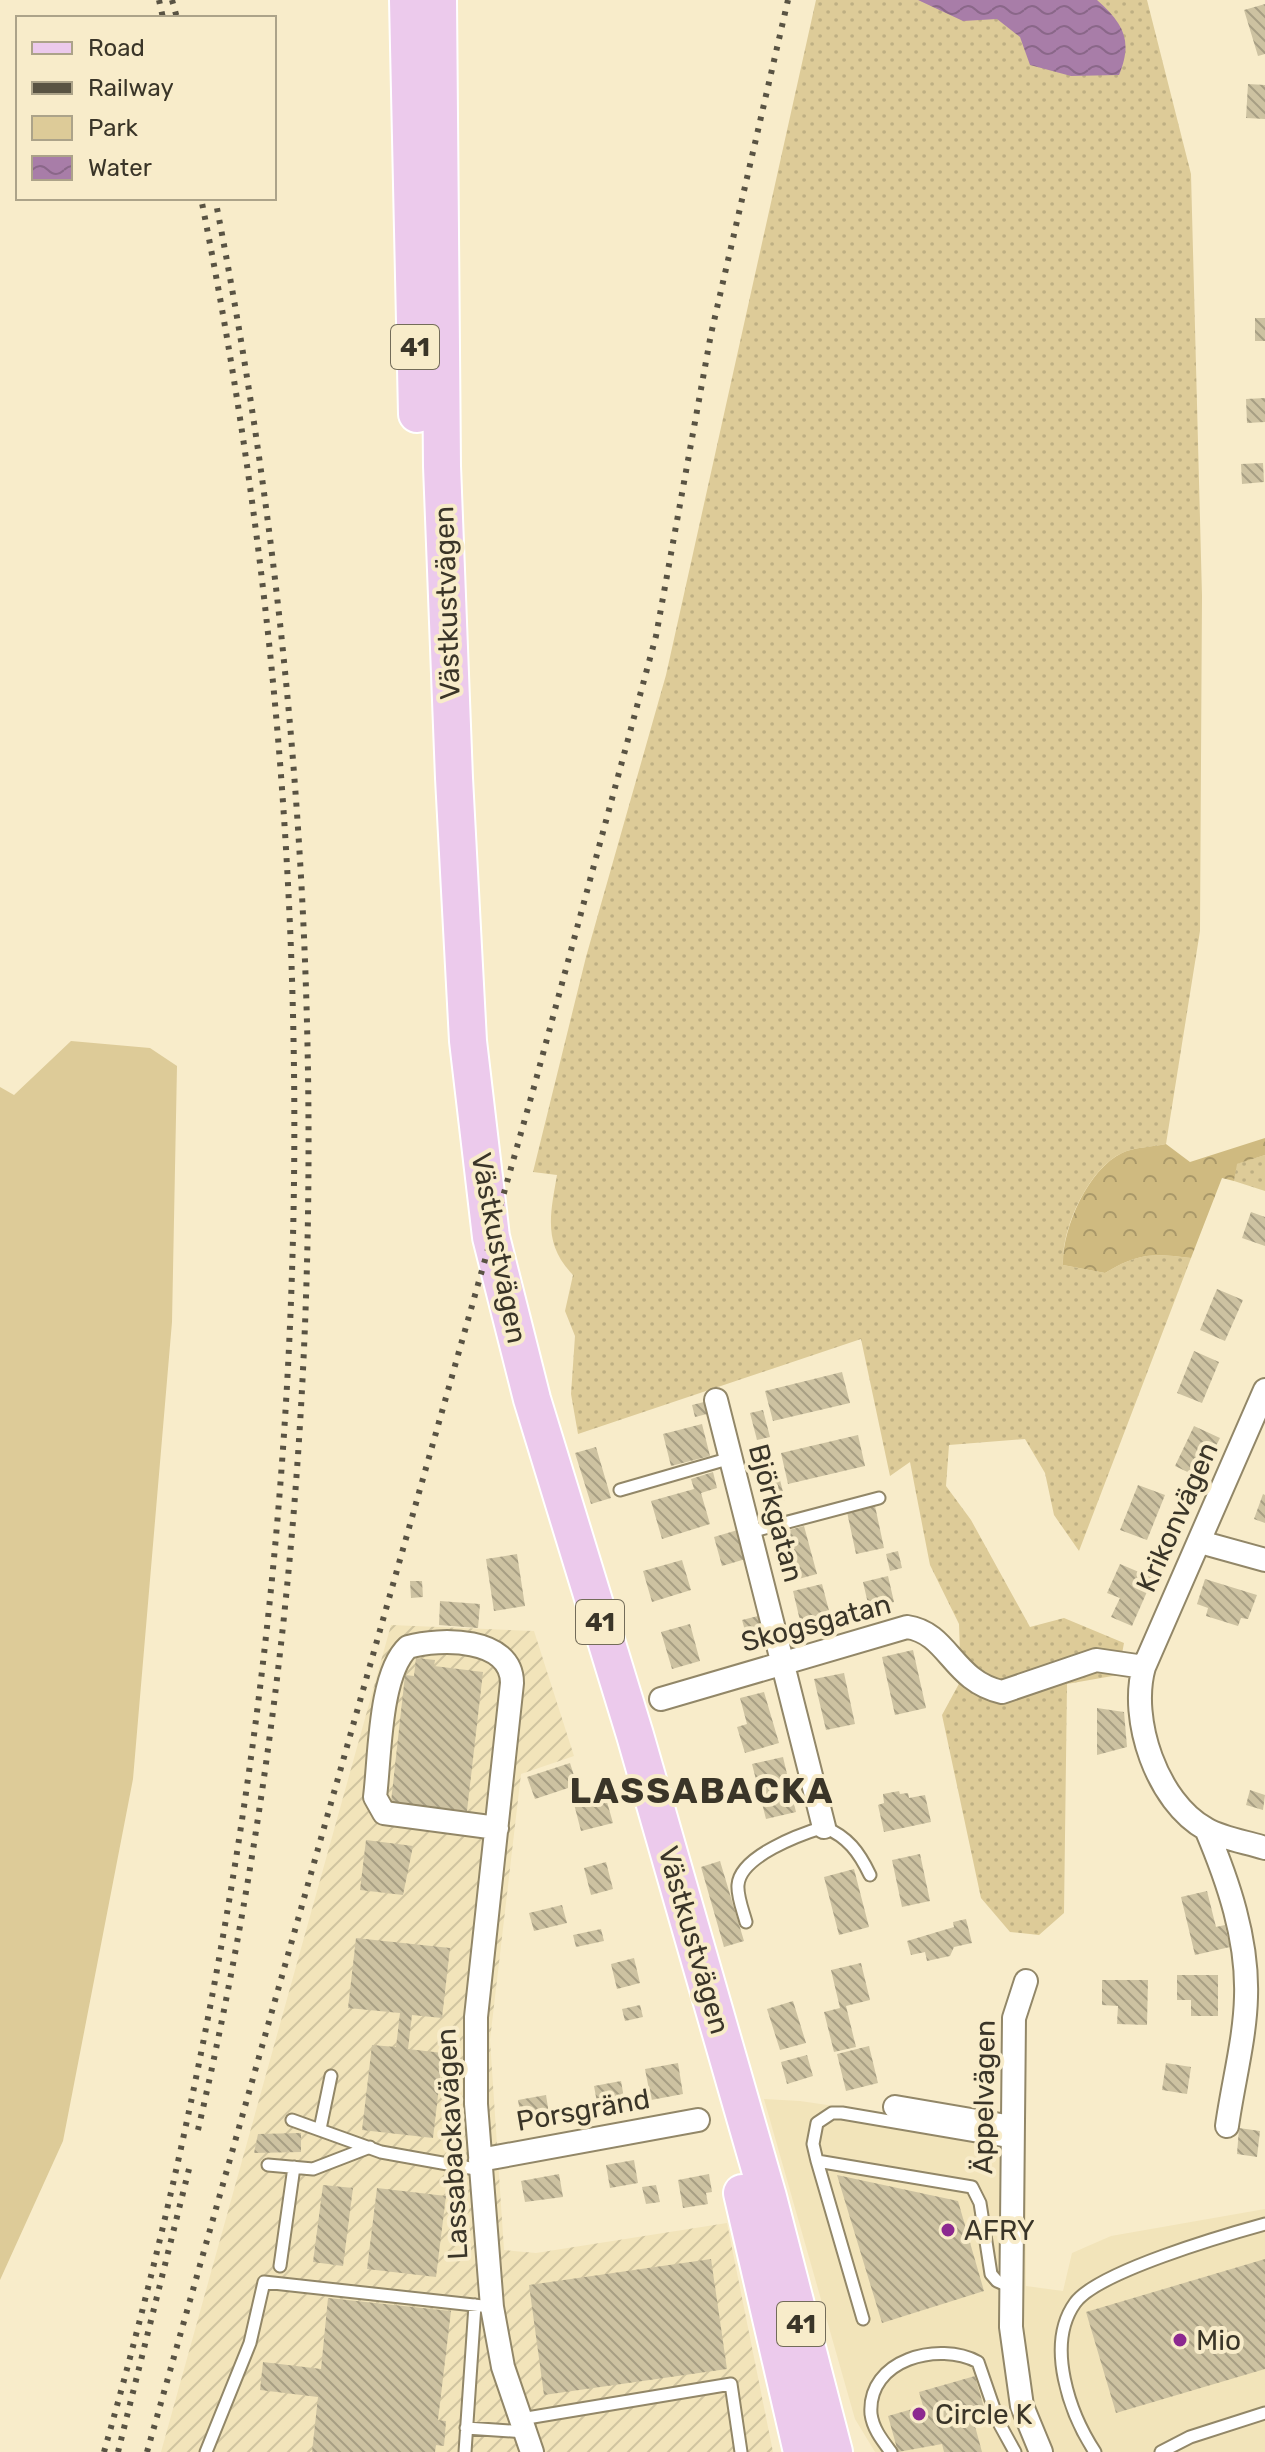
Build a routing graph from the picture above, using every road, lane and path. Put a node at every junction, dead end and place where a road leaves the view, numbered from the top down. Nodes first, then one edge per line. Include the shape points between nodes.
1 (408, 0) edge
2 (438, 0) edge
3 (1265, 1390) edge
4 (716, 1400) dead end
5 (731, 1458) junction
6 (620, 1490) dead end
7 (879, 1498) dead end
8 (750, 1532) junction
9 (1200, 1542) junction
10 (1265, 1560) edge
11 (784, 1661) junction
12 (1144, 1667) junction
13 (661, 1699) dead end
14 (824, 1827) junction
15 (497, 1828) junction
16 (1206, 1829) junction
17 (1265, 1848) edge
18 (870, 1875) dead end
19 (746, 1922) dead end
20 (1026, 1981) dead end
21 (1256, 2005) edge
22 (331, 2076) dead end
23 (895, 2107) dead end
24 (292, 2120) dead end
25 (698, 2120) dead end
26 (1227, 2126) dead end
27 (320, 2129) junction
28 (1012, 2134) junction
29 (371, 2147) junction
30 (817, 2161) junction
31 (268, 2165) dead end
32 (480, 2165) junction
33 (294, 2167) junction
34 (1265, 2224) edge
35 (280, 2266) dead end
36 (1011, 2287) junction
37 (483, 2306) junction
38 (863, 2319) dead end
39 (1265, 2413) edge
40 (466, 2428) junction
41 (526, 2434) edge
42 (206, 2452) edge
43 (465, 2452) edge
44 (741, 2452) edge
45 (802, 2452) edge
46 (834, 2452) edge
47 (891, 2452) edge
48 (1015, 2452) edge
49 (1041, 2452) edge
50 (1095, 2452) edge
51 (1161, 2452) edge

1 - 45 main road, Västkustvägen / 41 via 424,639 448,1042 468,1220 514,1410 732,2150
2 - 46 main road, Västkustvägen / 41 via 442,451 454,778 468,1041 491,1237 532,1399 745,2116
3 - 9 street, Krikonvägen
4 - 5 street, Björkgatan
5 - 6 lane
5 - 8 street, Björkgatan
7 - 8 lane
8 - 11 street, Björkgatan
9 - 10 street
9 - 12 street, Krikonvägen
11 - 12 street, Skogsgatan via 907,1627 932,1637 967,1678 1002,1692 1096,1660
11 - 13 street, Skogsgatan
11 - 14 street, Björkgatan
12 - 16 street via 1139,1709 1147,1748 1164,1784
14 - 18 lane via 851,1844
14 - 19 lane via 784,1842 747,1866 738,1885
15 - 15 street, Lassabackavägen via 510,1665 489,1648 436,1641 408,1647 393,1667 389,1687 378,1806 384,1813
15 - 32 street, Lassabackavägen via 476,2017
16 - 17 street
16 - 21 street via 1241,1931
20 - 28 street, Äppelvägen via 1014,2018
21 - 26 street
22 - 27 lane
23 - 28 street
24 - 27 lane
25 - 32 street, Porsgränd
27 - 29 lane
28 - 30 lane via 832,2113 813,2132
28 - 36 street, Äppelvägen
29 - 32 lane
29 - 33 lane via 313,2169
30 - 36 lane via 972,2187 980,2203 991,2274
30 - 38 lane
31 - 33 lane
32 - 37 street, Lassabackavägen
33 - 35 lane
34 - 50 lane via 1131,2269 1087,2290 1075,2303 1064,2340 1065,2389
36 - 49 street, Äppelvägen via 1014,2367 1022,2406
37 - 40 lane
37 - 41 street, Lassabackavägen
37 - 42 lane via 264,2282 250,2343
39 - 51 lane
40 - 41 lane
40 - 43 lane
41 - 44 lane via 731,2384
47 - 48 lane via 875,2429 871,2412 885,2372 912,2358 959,2352 978,2362

